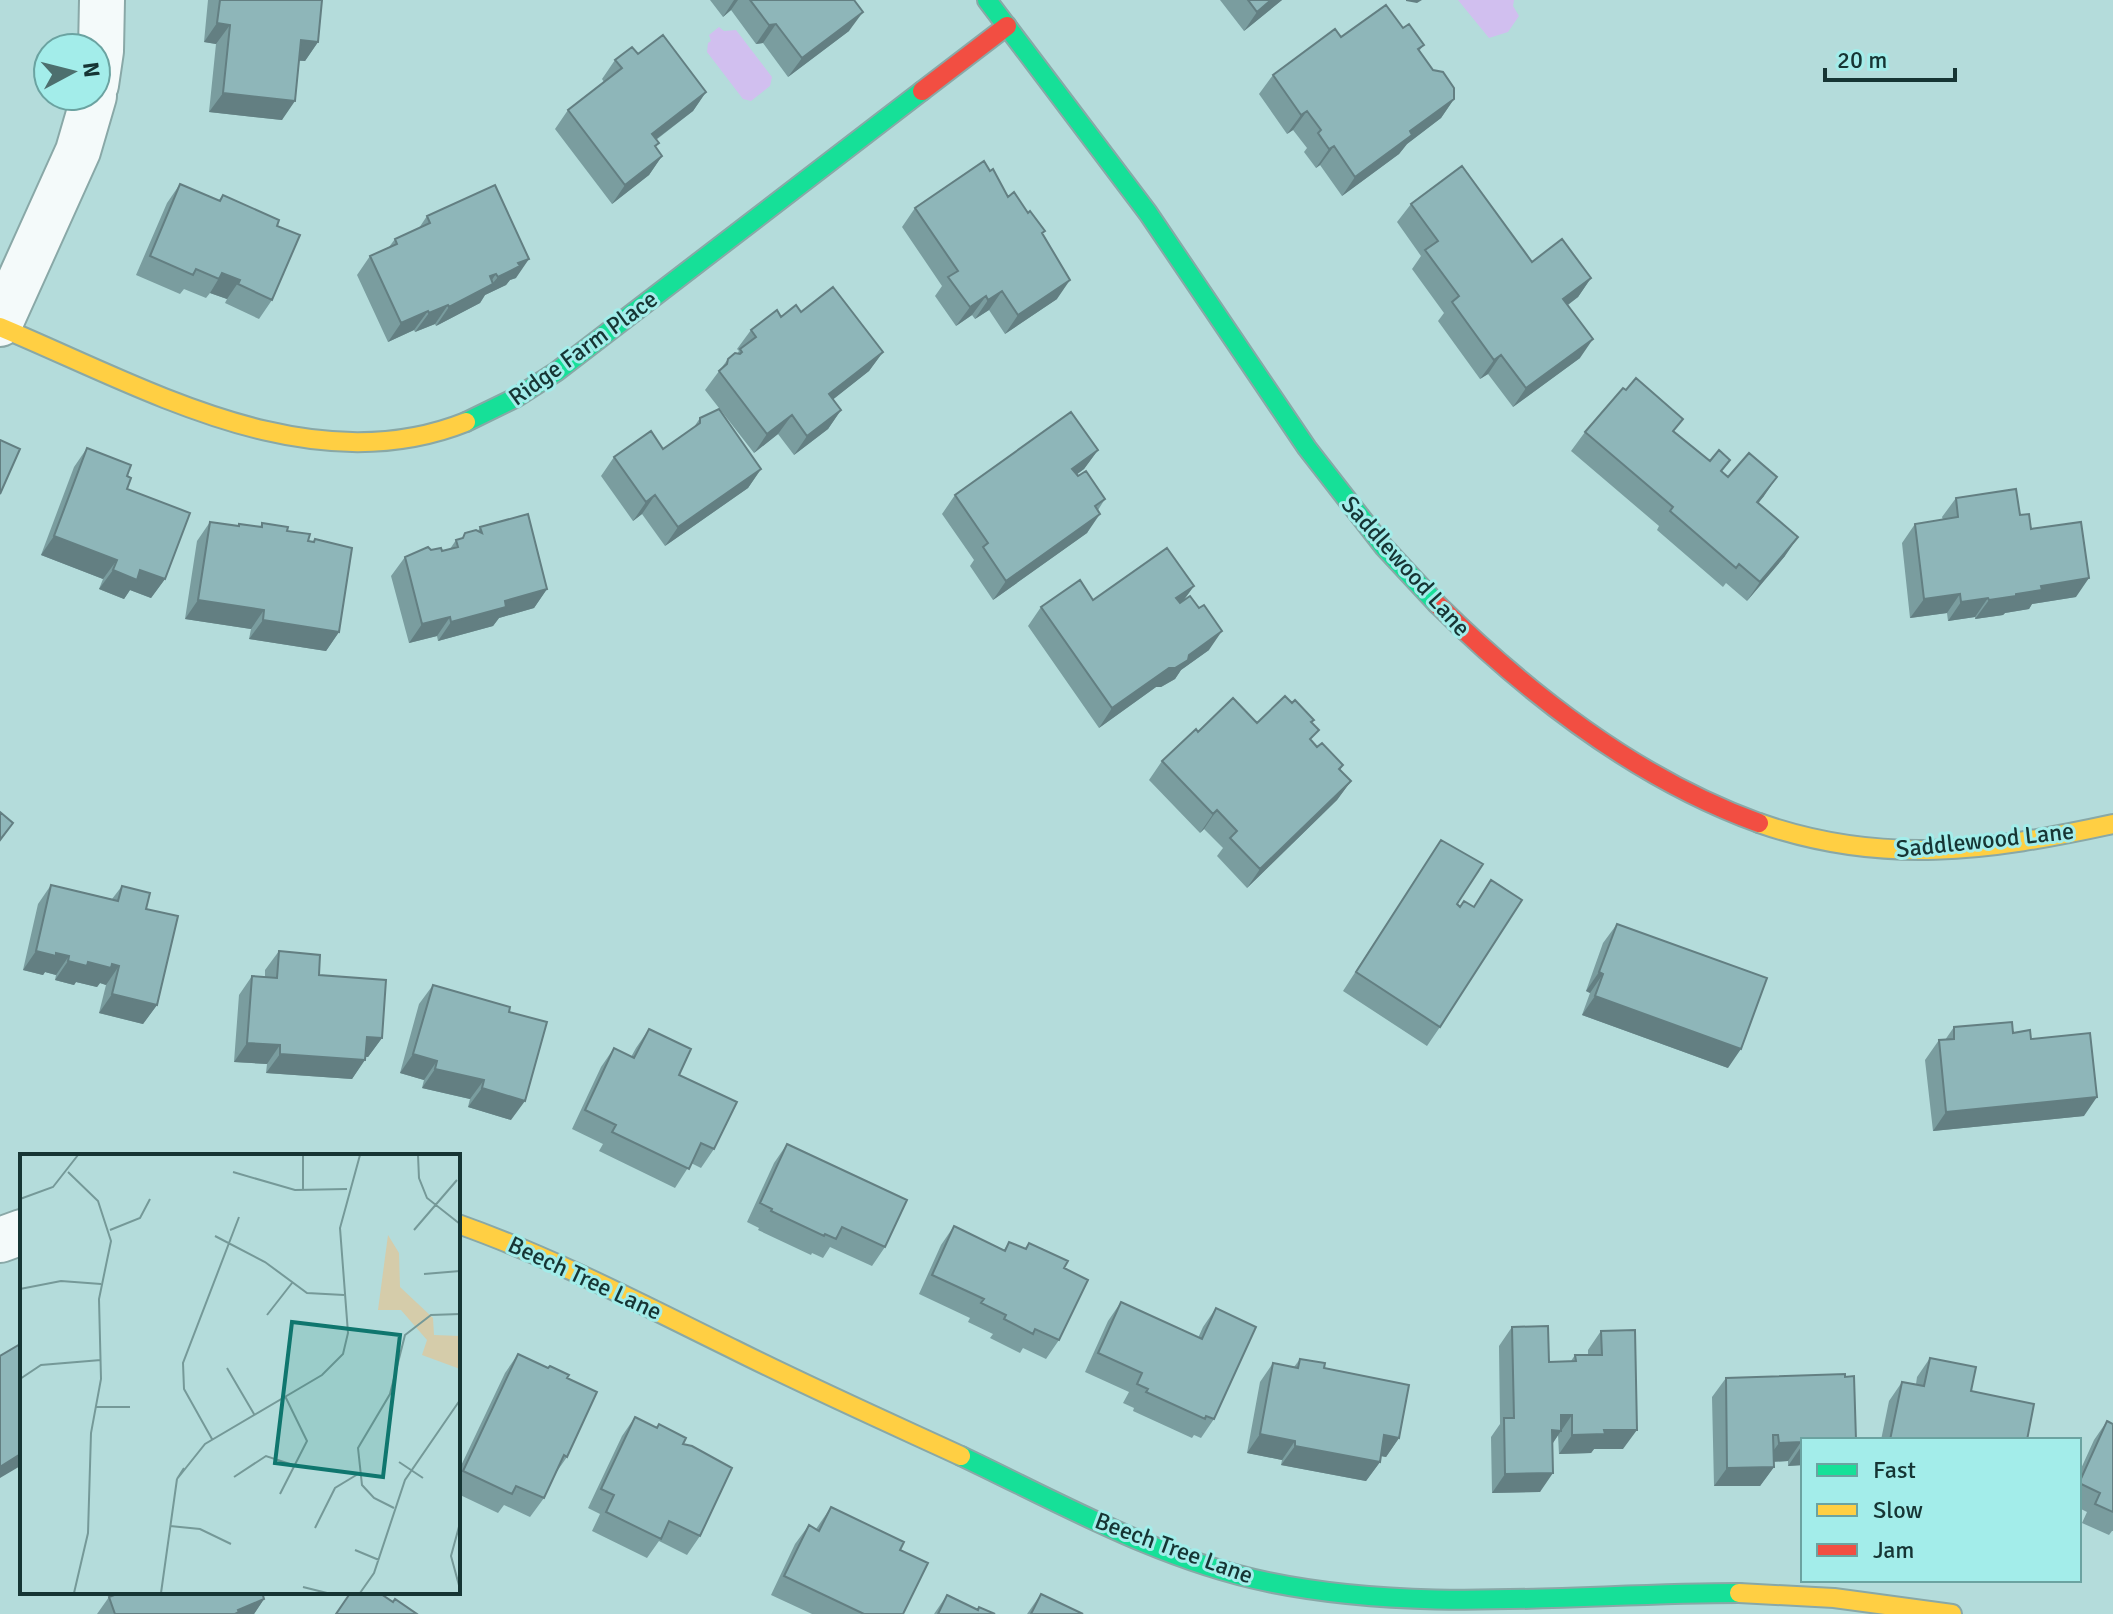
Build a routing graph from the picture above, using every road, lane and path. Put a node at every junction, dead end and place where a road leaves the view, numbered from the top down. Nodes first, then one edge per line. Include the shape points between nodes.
1 (102, 0) edge
2 (987, 0) edge
3 (1007, 26) junction
4 (101, 32) edge
5 (89, 112) edge
6 (0, 325) edge
7 (2113, 824) edge
8 (460, 1225) edge
9 (20, 1233) edge
10 (0, 1240) edge
11 (1952, 1614) edge

1 - 4 street
2 - 3 street, Saddlewood Lane
3 - 6 street, Ridge Farm Place via 556,372 508,404 450,427 387,442 279,435 200,410
3 - 7 street, Saddlewood Lane via 1377,540 1456,626 1572,721 1708,803 1770,828 1842,846 1932,850
5 - 6 street via 78,151
8 - 11 street, Beech Tree Lane via 553,1260 1084,1516 1234,1573 1299,1588 1413,1600 1803,1595
9 - 10 street

